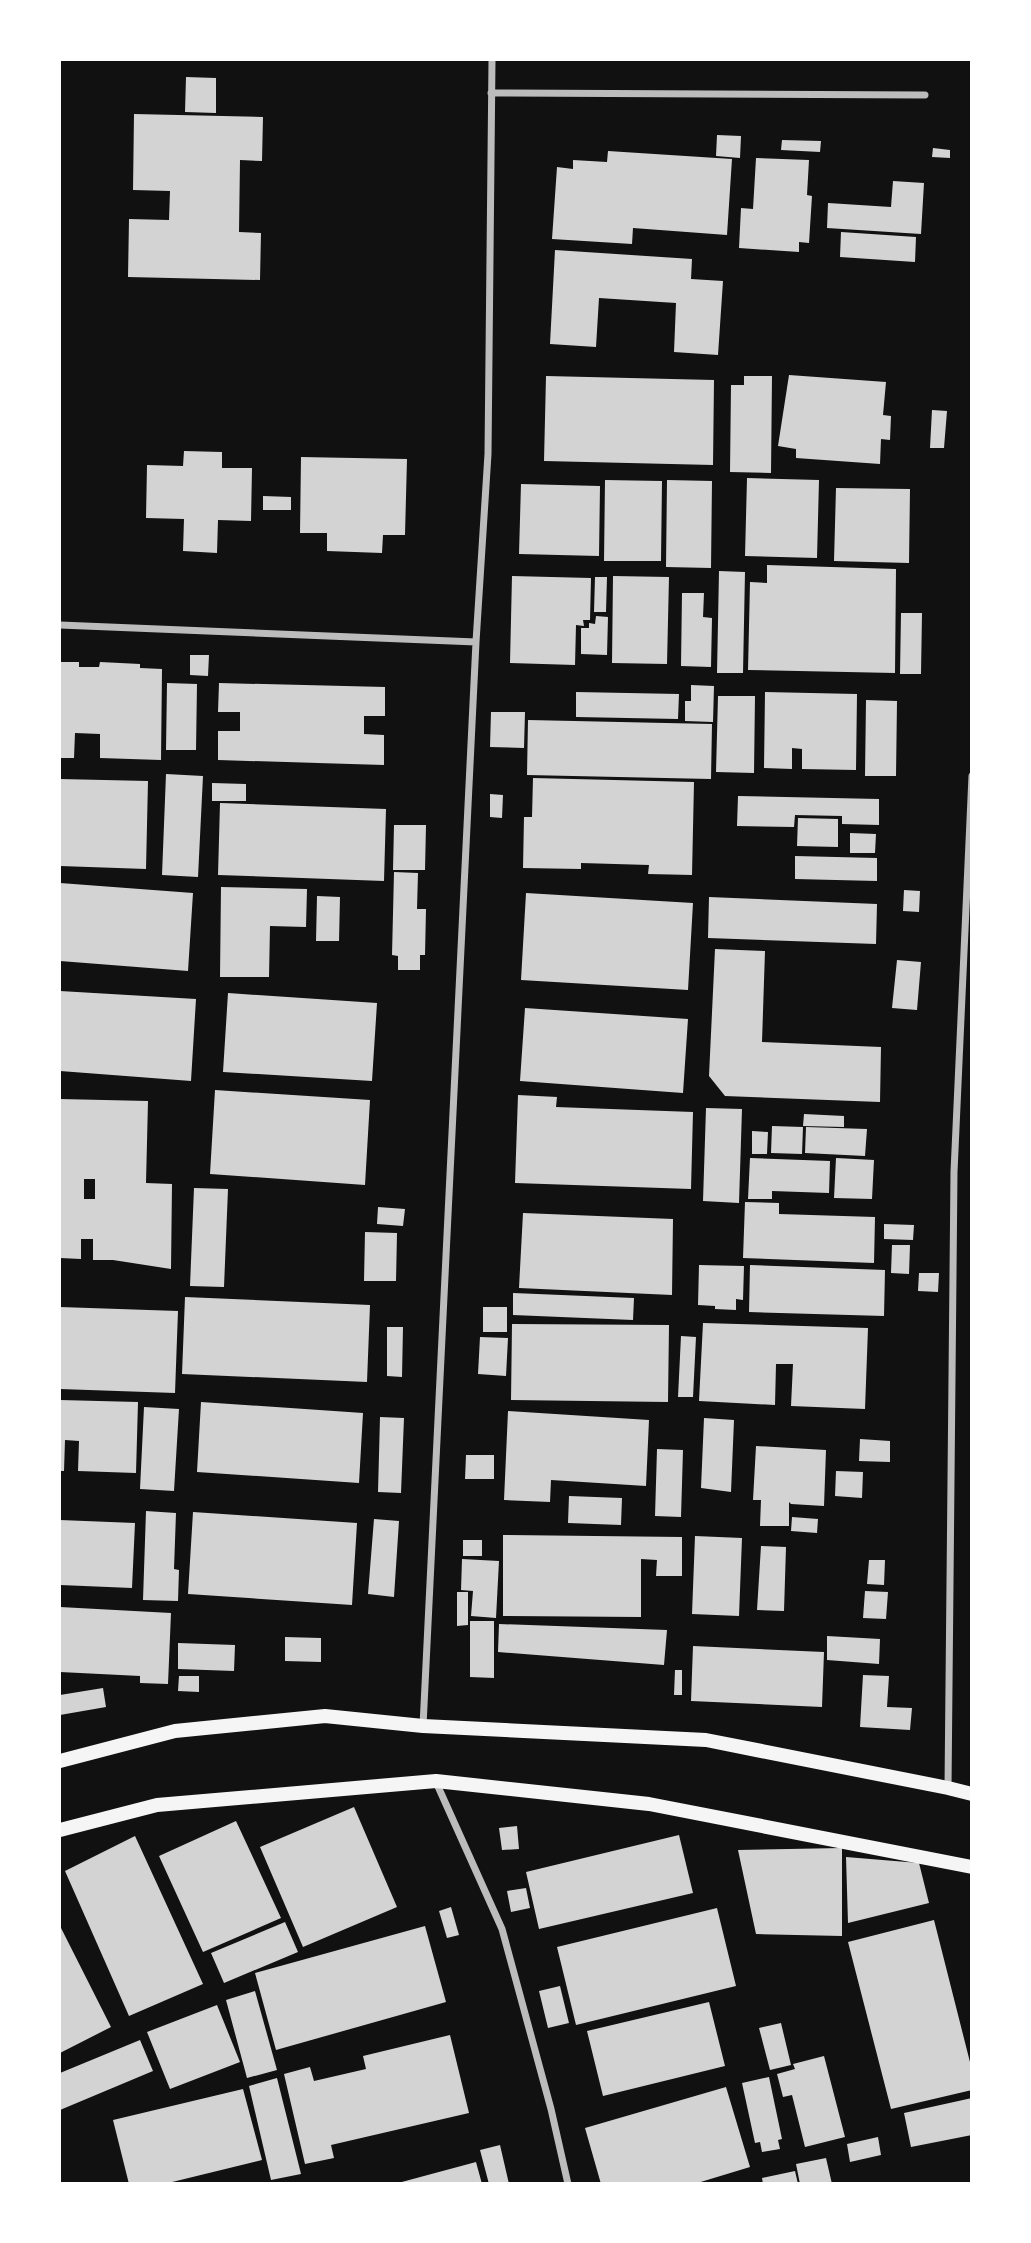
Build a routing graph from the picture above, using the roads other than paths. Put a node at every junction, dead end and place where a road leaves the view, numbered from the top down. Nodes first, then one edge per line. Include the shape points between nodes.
1 (492, 60) edge
2 (491, 93) junction
3 (925, 94) dead end
4 (60, 625) edge
5 (476, 642) junction
6 (971, 776) edge
7 (423, 1726) junction
8 (60, 1761) edge
9 (436, 1781) junction
10 (948, 1787) junction
11 (971, 1794) edge
12 (60, 1830) edge
13 (971, 1867) edge
14 (568, 2183) edge

1 - 2 street
2 - 3 street
2 - 5 street via 488,454
4 - 5 street
5 - 7 street
6 - 10 street via 954,1172
7 - 8 main road via 325,1716 175,1731
7 - 10 main road via 706,1740
9 - 12 main road via 157,1805
9 - 13 main road via 649,1804
9 - 14 street via 502,1929
10 - 11 main road

